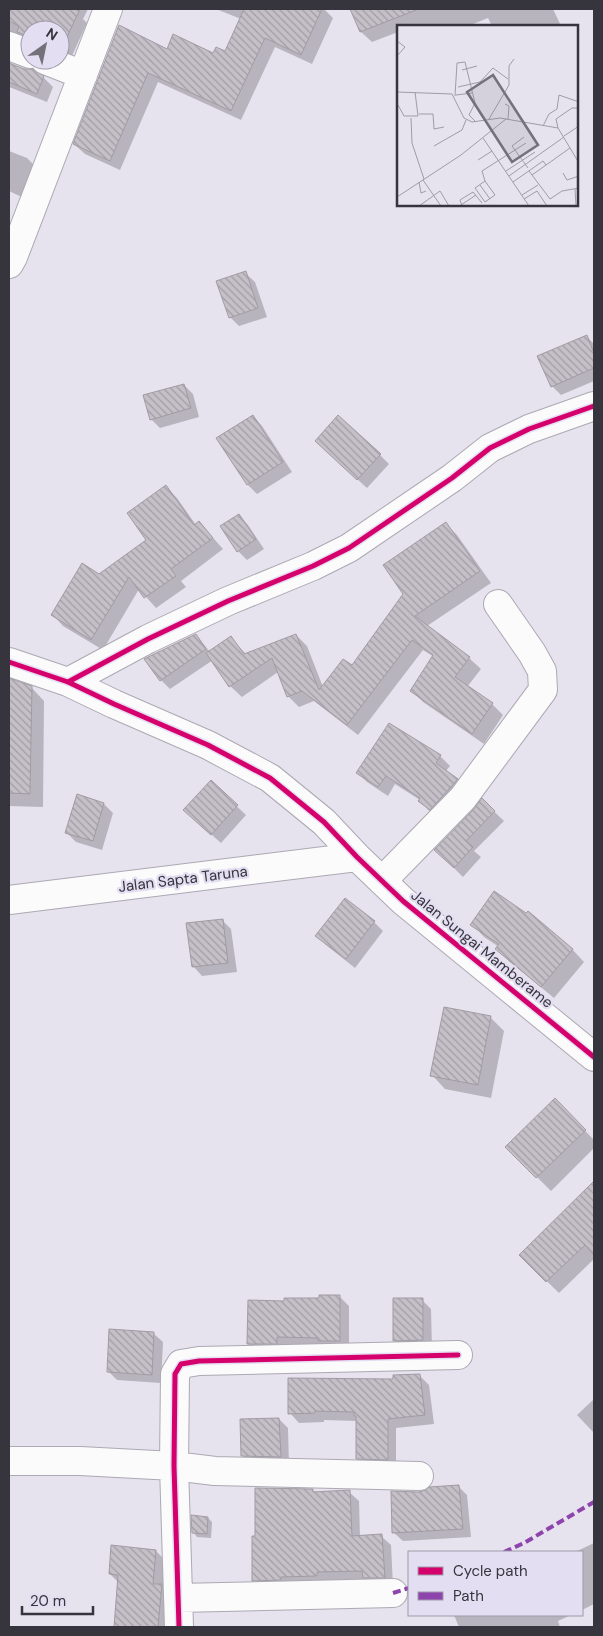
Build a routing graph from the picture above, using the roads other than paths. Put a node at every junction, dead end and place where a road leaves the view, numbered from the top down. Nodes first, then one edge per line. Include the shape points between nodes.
1 (108, 9) edge
2 (70, 70) edge
3 (83, 75) junction
4 (9, 264) edge
5 (594, 406) edge
6 (498, 604) dead end
7 (9, 662) edge
8 (68, 682) junction
9 (357, 857) junction
10 (382, 881) junction
11 (9, 900) edge
12 (594, 1057) edge
13 (458, 1355) dead end
14 (9, 1461) edge
15 (174, 1466) junction
16 (419, 1476) dead end
17 (393, 1593) dead end
18 (178, 1598) junction
19 (179, 1627) edge

1 - 3 street
2 - 3 street
3 - 4 street
5 - 8 street via 530,429 490,448 350,548 157,634
6 - 10 street via 542,671 543,690 463,798
7 - 8 street, Jalan Sungai Mamberame
8 - 9 street, Jalan Sungai Mamberame via 208,744 270,778 324,822
9 - 10 street, Jalan Sungai Mamberame
9 - 11 street, Jalan Sapta Taruna
10 - 12 street, Jalan Sungai Mamberame
13 - 15 street via 181,1364 175,1374
14 - 15 street
15 - 16 street via 215,1471
15 - 18 street
17 - 18 street
18 - 19 street

